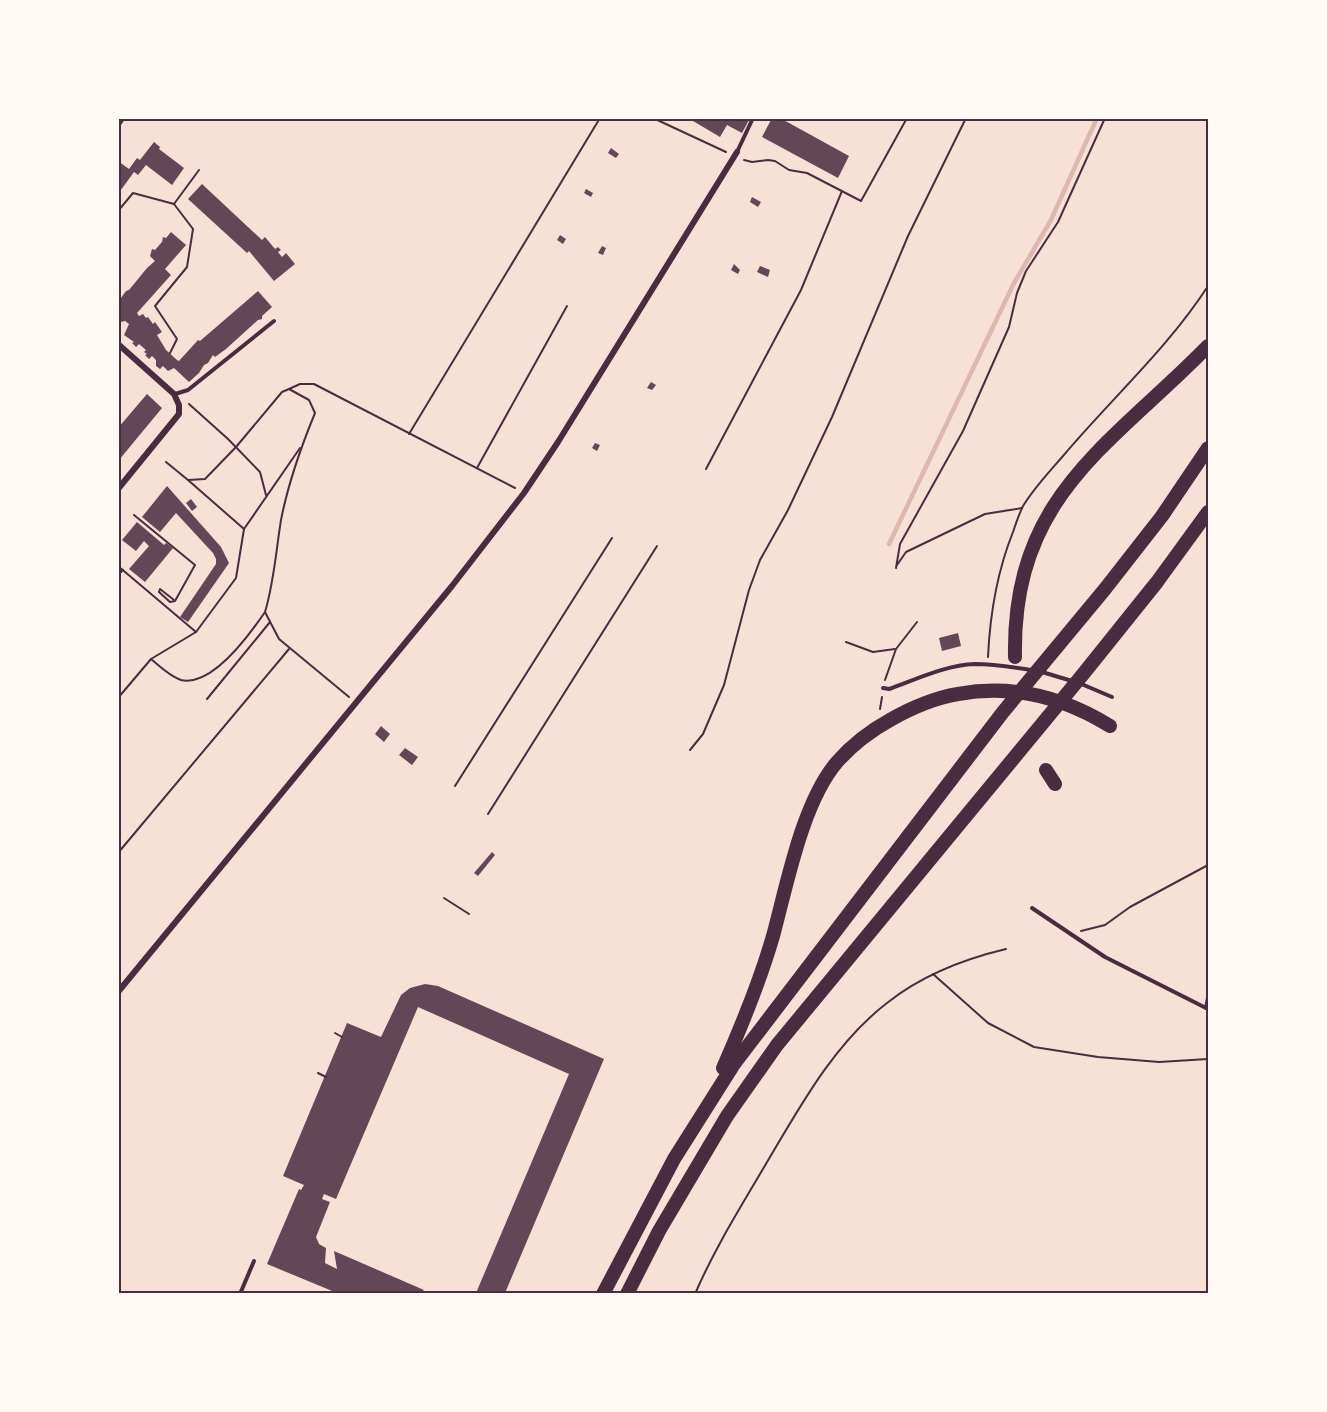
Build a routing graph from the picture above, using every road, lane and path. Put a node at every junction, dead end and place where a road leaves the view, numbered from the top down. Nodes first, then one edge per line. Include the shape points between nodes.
1 (122, 118) edge
2 (600, 118) edge
3 (653, 118) edge
4 (753, 118) edge
5 (907, 118) edge
6 (966, 118) edge
7 (1105, 118) edge
8 (118, 124) edge
9 (735, 155) junction
10 (199, 170) dead end
11 (842, 191) junction
12 (174, 204) junction
13 (118, 211) edge
14 (567, 306) dead end
15 (274, 321) dead end
16 (118, 344) edge
17 (1209, 346) edge
18 (170, 353) dead end
19 (289, 389) junction
20 (174, 394) junction
21 (193, 406) dead end
22 (409, 434) junction
23 (302, 446) junction
24 (236, 447) junction
25 (1209, 448) edge
26 (166, 462) dead end
27 (477, 468) junction
28 (706, 469) dead end
29 (188, 480) junction
30 (118, 489) edge
31 (524, 493) junction
32 (266, 495) junction
33 (1022, 508) dead end
34 (1209, 512) edge
35 (134, 515) dead end
36 (243, 528) junction
37 (612, 538) dead end
38 (657, 546) dead end
39 (118, 566) edge
40 (123, 570) junction
41 (118, 574) edge
42 (164, 597) junction
43 (175, 601) junction
44 (160, 602) junction
45 (265, 612) junction
46 (270, 622) junction
47 (917, 622) dead end
48 (196, 632) junction
49 (846, 642) dead end
50 (289, 648) junction
51 (896, 648) junction
52 (1015, 657) dead end
53 (151, 659) junction
54 (883, 688) junction
55 (1112, 697) dead end
56 (118, 698) edge
57 (207, 699) dead end
58 (356, 702) junction
59 (888, 721) junction
60 (1110, 726) dead end
61 (690, 750) dead end
62 (1046, 770) dead end
63 (1055, 784) dead end
64 (455, 786) dead end
65 (488, 814) dead end
66 (118, 853) edge
67 (1209, 865) edge
68 (444, 898) dead end
69 (1032, 908) dead end
70 (470, 914) dead end
71 (1068, 934) junction
72 (1006, 949) dead end
73 (933, 974) junction
74 (118, 992) edge
75 (1209, 998) edge
76 (1207, 1008) edge
77 (335, 1033) dead end
78 (342, 1037) dead end
79 (1209, 1059) edge
80 (318, 1073) dead end
81 (326, 1077) dead end
82 (708, 1102) junction
83 (254, 1261) dead end
84 (240, 1293) edge
85 (603, 1293) edge
86 (627, 1293) edge
87 (695, 1293) edge

1 - 8 street
2 - 22 path
3 - 9 path
4 - 9 lane
5 - 11 path via 861,201
6 - 61 path via 908,236 788,510 760,560 724,685 703,734
7 - 33 path via 1058,222 1026,271 1009,327 963,431 900,544 896,568 906,552 985,514
9 - 11 path via 752,162 774,161
9 - 31 street
10 - 12 path
11 - 28 path via 801,290
12 - 13 path via 133,193
12 - 18 path via 193,229 187,267 155,306 177,339
14 - 27 path
15 - 20 lane via 188,390
16 - 20 street
17 - 52 highway via 1094,455 1052,507 1033,544 1020,588
19 - 22 path via 314,384
19 - 23 path via 309,400 315,413
19 - 24 path via 282,392
20 - 30 street via 179,414
21 - 24 path
22 - 27 path
23 - 32 path
23 - 45 path via 282,517
24 - 29 path via 205,479
24 - 32 path via 260,472
25 - 82 highway via 1162,516 1003,712 774,1009
26 - 29 path
27 - 31 path
29 - 36 path
31 - 58 street
32 - 36 path
34 - 86 highway via 1084,673 777,1045 727,1116
35 - 43 path via 195,565
36 - 48 path via 236,578
37 - 64 path
38 - 65 path
39 - 40 path
40 - 41 path
40 - 44 path
42 - 43 path
42 - 43 path via 160,589
42 - 44 path
44 - 48 path
45 - 46 path
45 - 53 path via 247,638 216,669 190,681 179,680
46 - 50 path
46 - 57 path
47 - 51 path
48 - 53 path
49 - 51 path via 873,652
50 - 58 path
50 - 66 path
51 - 54 path
53 - 56 path
54 - 55 lane via 974,664 1044,673
54 - 59 path via 879,708
58 - 74 street
59 - 60 highway via 951,695 1006,690 1060,701
59 - 82 highway via 855,744 836,763 820,788 791,864 756,988
62 - 63 highway
67 - 71 path via 1130,907 1105,925
68 - 70 path
69 - 71 lane
71 - 76 lane
72 - 73 path
73 - 79 path via 988,1023 1034,1047 1159,1062
73 - 87 path via 870,1018 828,1067 760,1175
75 - 76 lane
77 - 78 path
80 - 81 path
82 - 85 highway
83 - 84 lane

